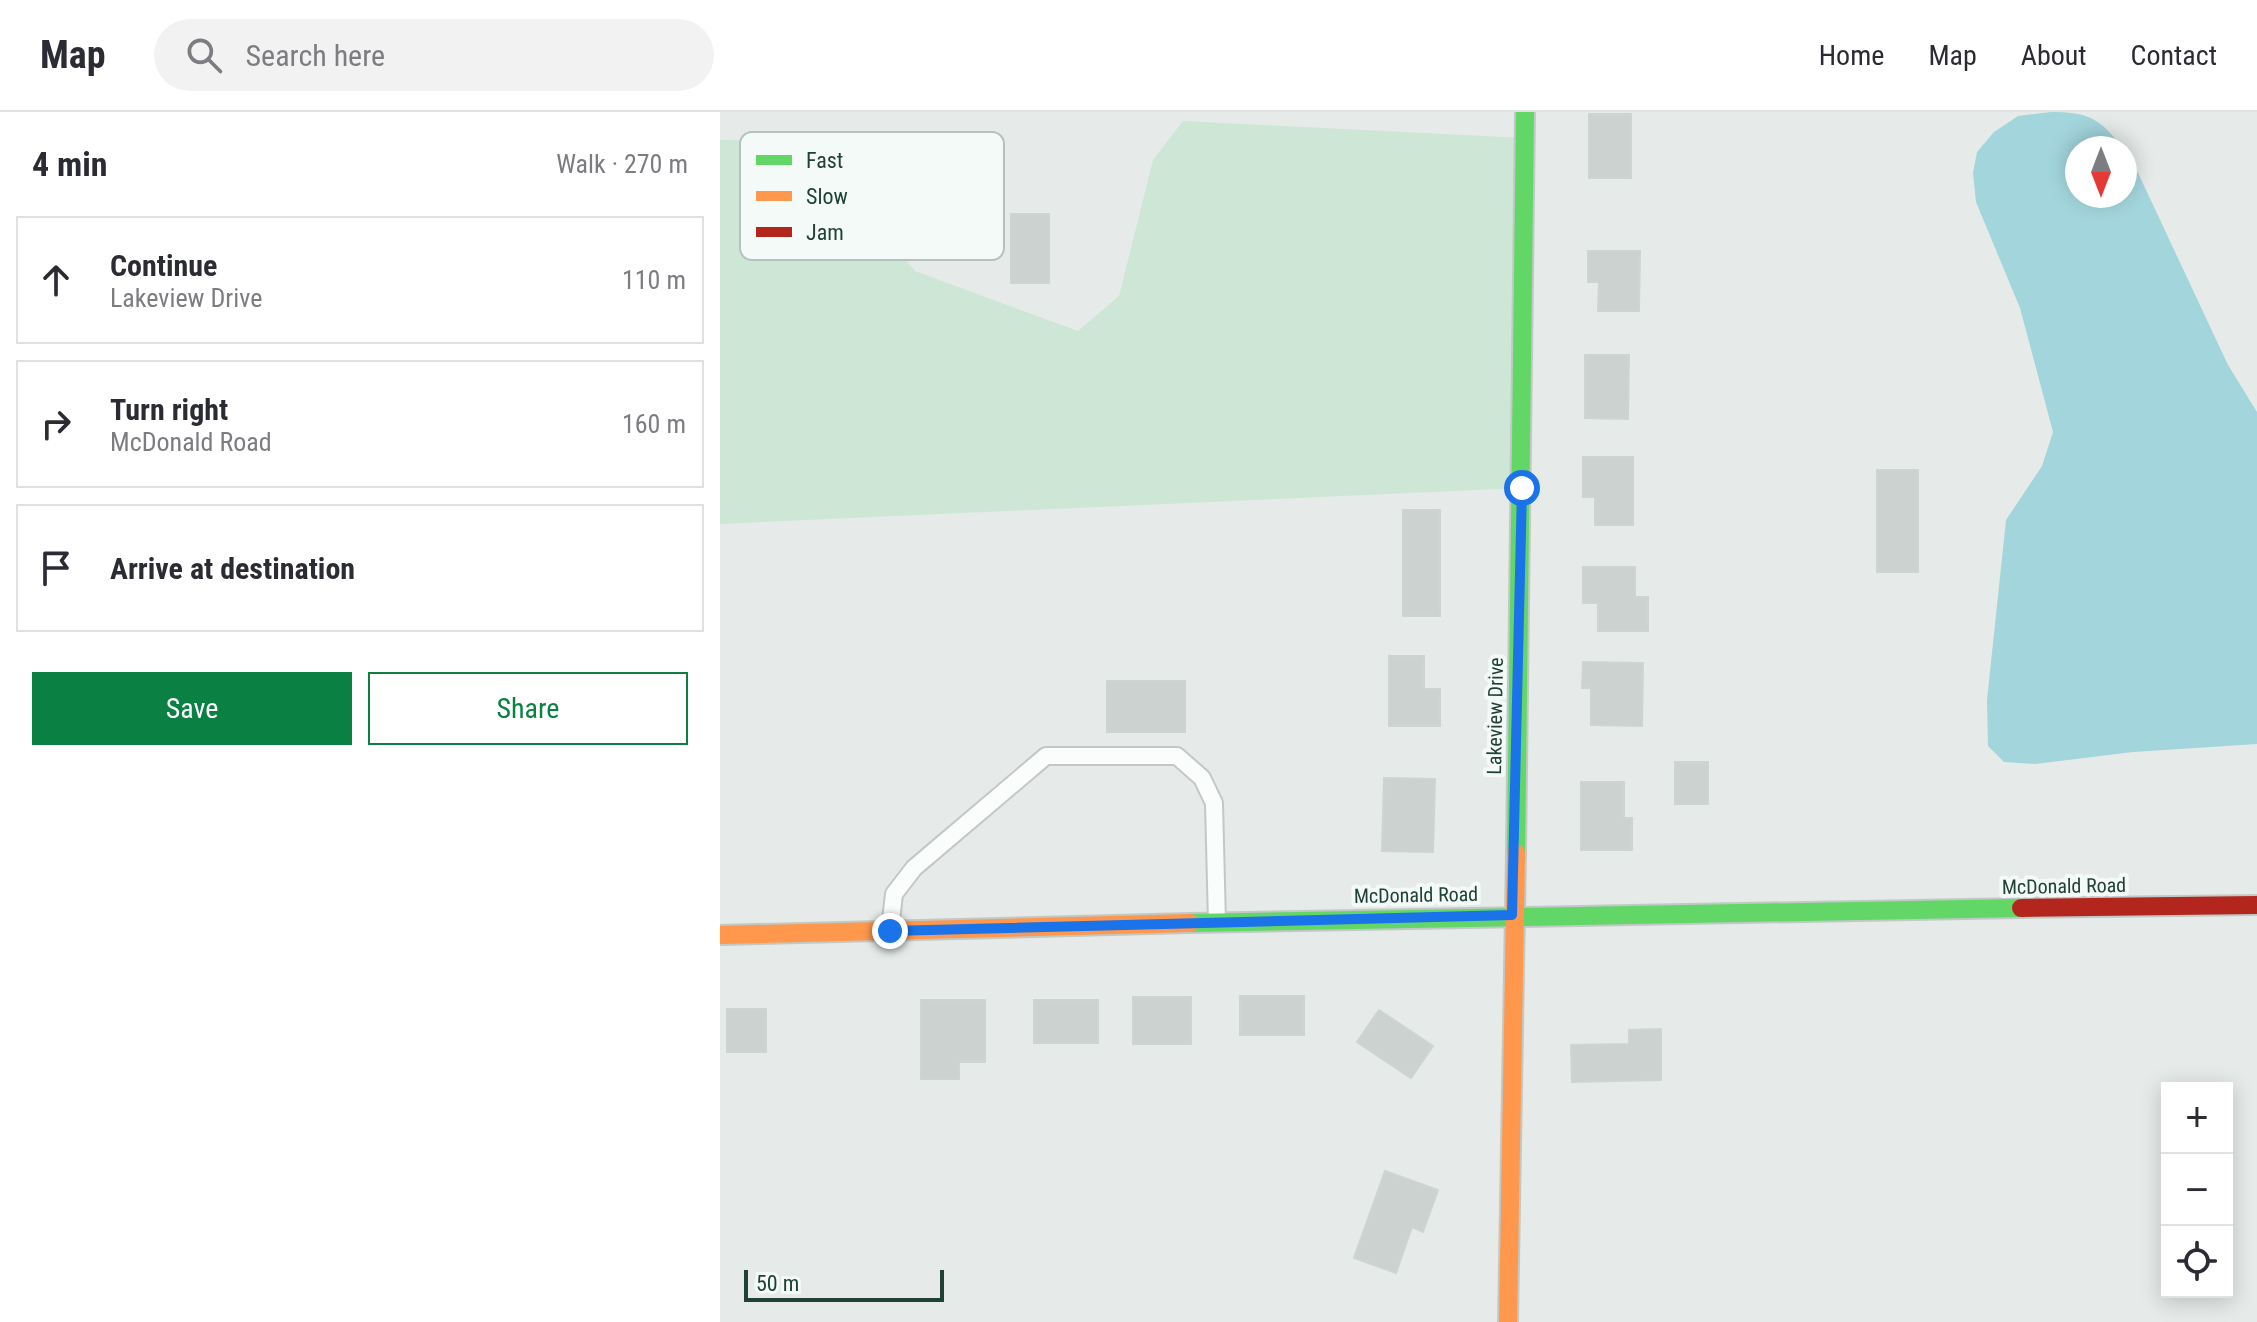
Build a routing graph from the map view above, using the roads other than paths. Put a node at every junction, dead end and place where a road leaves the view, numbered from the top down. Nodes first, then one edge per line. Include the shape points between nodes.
1 (1525, 112) edge
2 (2257, 905) edge
3 (1512, 915) junction
4 (1217, 923) junction
5 (890, 931) junction
6 (720, 935) edge
7 (1508, 1322) edge

1 - 3 street, Lakeview Drive
2 - 3 street, McDonald Road
3 - 4 street, McDonald Road
3 - 7 street, Lakeview Drive
4 - 5 street, McDonald Road
4 - 5 lane via 1214,803 1202,778 1177,756 1046,756 914,868 894,894
5 - 6 street, McDonald Road

